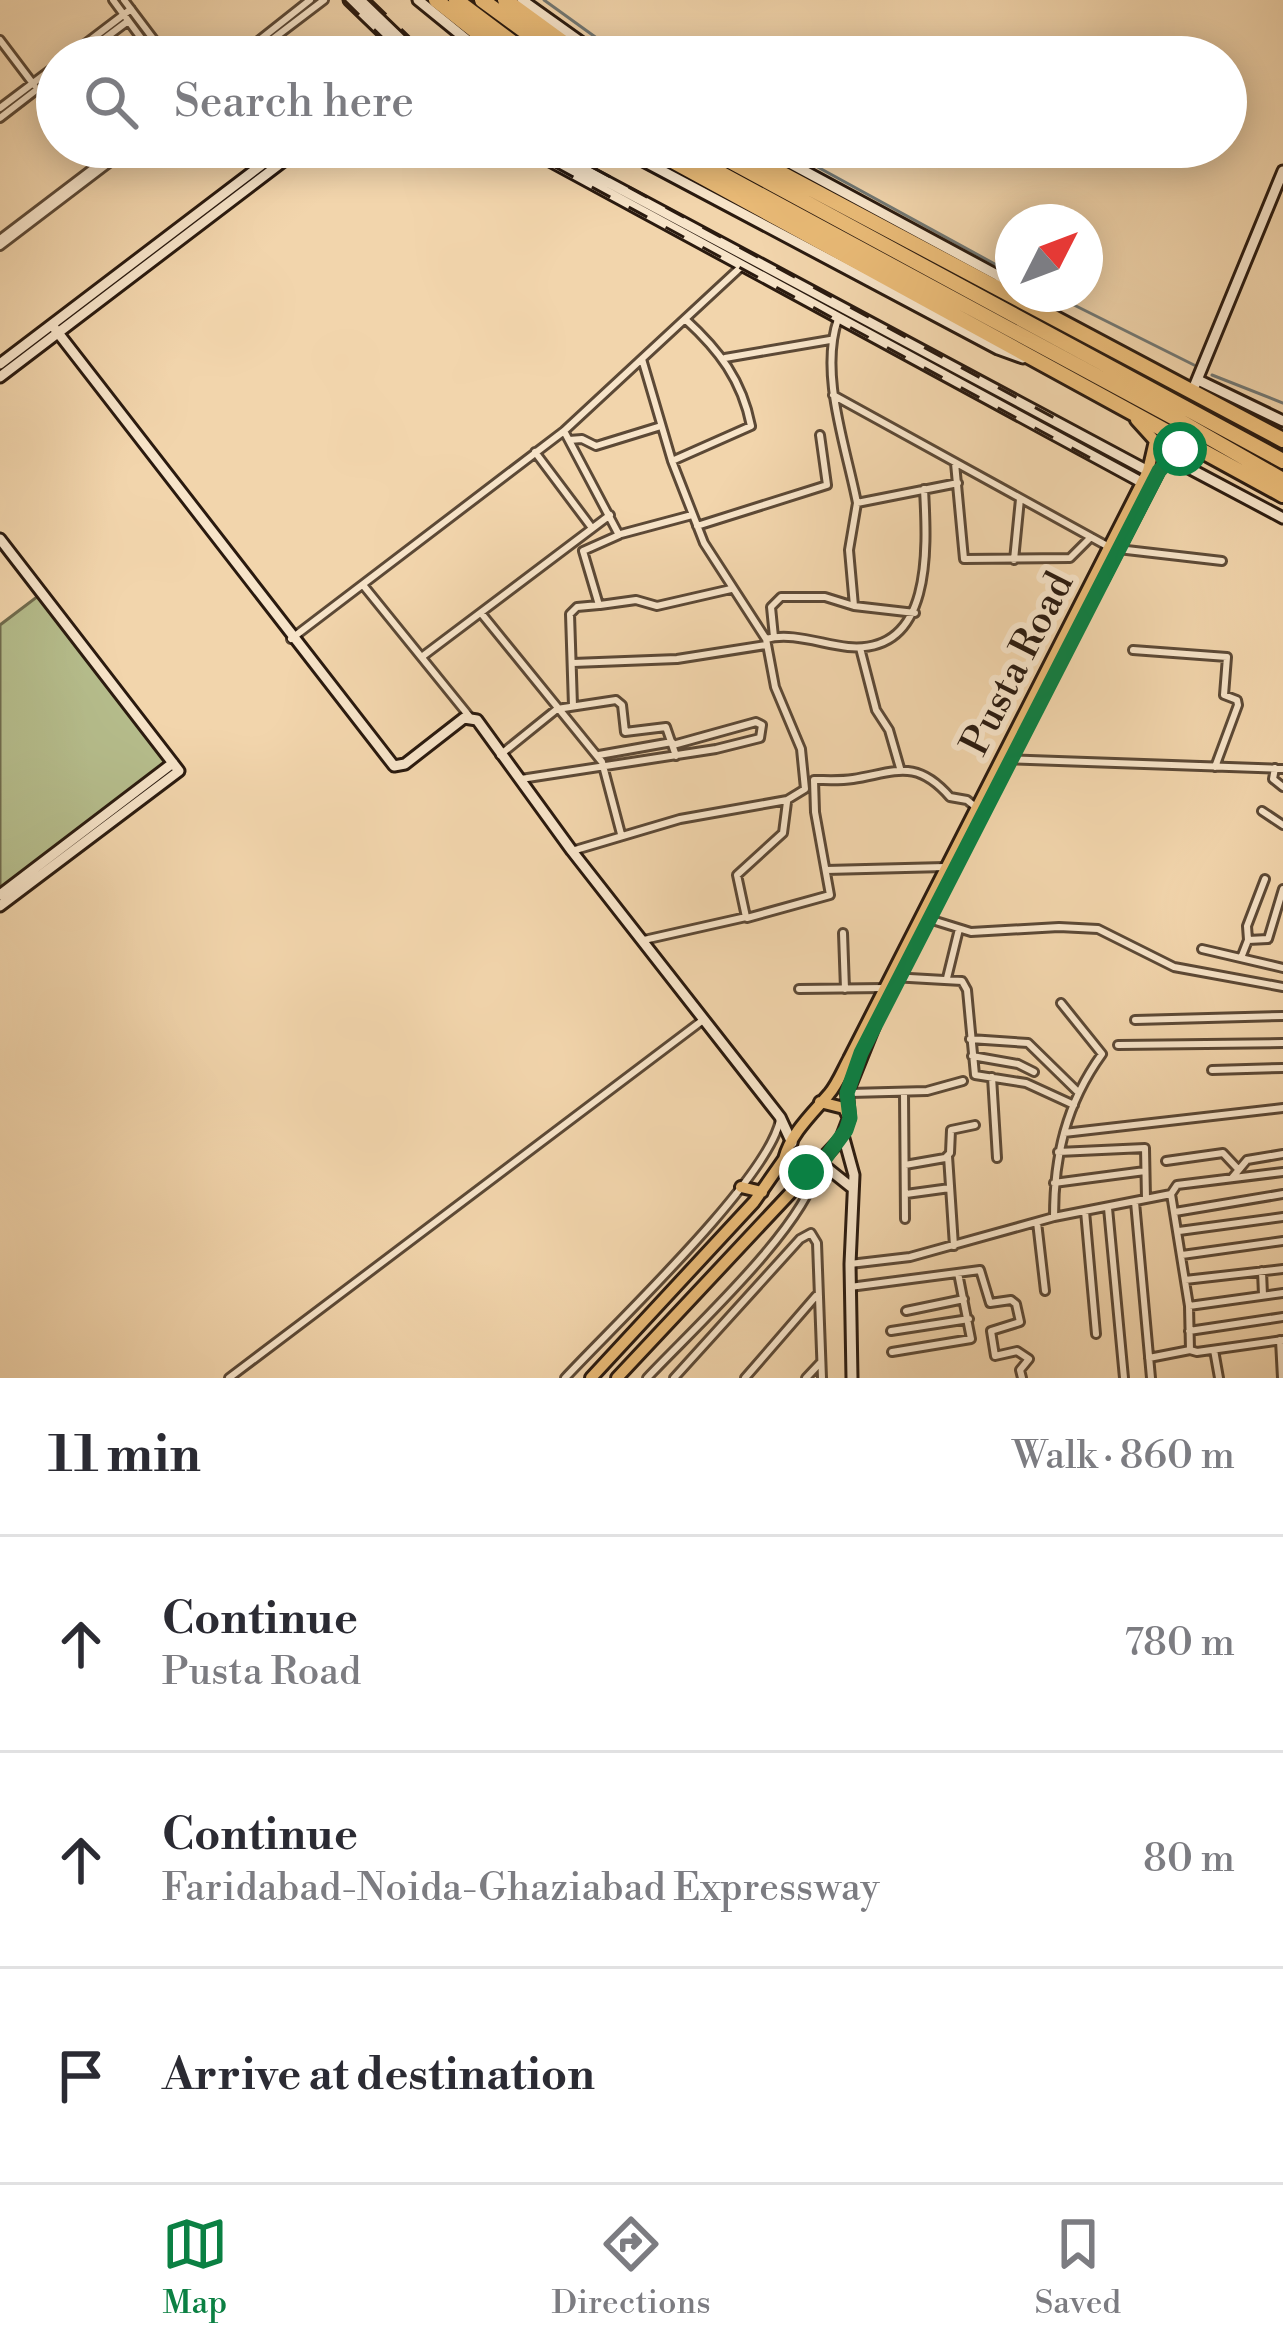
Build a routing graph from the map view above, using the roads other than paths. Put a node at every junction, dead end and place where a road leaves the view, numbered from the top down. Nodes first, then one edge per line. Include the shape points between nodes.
1 (113, 0) edge
2 (124, 0) edge
3 (310, 0) edge
4 (324, 0) edge
5 (350, 0) edge
6 (360, 0) edge
7 (418, 0) edge
8 (436, 0) edge
9 (456, 0) edge
10 (482, 0) edge
11 (506, 0) edge
12 (522, 0) edge
13 (129, 15) junction
14 (98, 36) edge
15 (104, 36) edge
16 (142, 36) edge
17 (148, 36) edge
18 (265, 36) edge
19 (277, 36) edge
20 (391, 36) edge
21 (394, 36) edge
22 (462, 36) edge
23 (481, 36) edge
24 (504, 36) edge
25 (531, 36) edge
26 (555, 36) edge
27 (573, 36) edge
28 (0, 40) edge
29 (35, 86) junction
30 (0, 108) edge
31 (0, 118) edge
32 (95, 168) edge
33 (102, 168) edge
34 (258, 168) edge
35 (274, 168) edge
36 (564, 168) edge
37 (579, 168) edge
38 (674, 168) edge
39 (711, 168) edge
40 (743, 168) edge
41 (770, 168) edge
42 (799, 168) edge
43 (1283, 171) edge
44 (0, 243) edge
45 (746, 263) junction
46 (995, 274) edge
47 (840, 313) junction
48 (1044, 313) joint
49 (686, 319) junction
50 (55, 329) junction
51 (830, 340) junction
52 (724, 358) junction
53 (642, 359) junction
54 (0, 364) edge
55 (0, 377) edge
56 (1195, 386) junction
57 (833, 395) junction
58 (1132, 411) junction
59 (1283, 421) edge
60 (661, 426) junction
61 (564, 431) junction
62 (820, 435) dead end
63 (569, 440) junction
64 (1283, 440) edge
65 (1194, 445) junction
66 (535, 452) junction
67 (1168, 457) junction
68 (1283, 460) edge
69 (672, 461) junction
70 (955, 463) junction
71 (1146, 477) junction
72 (1283, 480) edge
73 (958, 483) junction
74 (924, 489) junction
75 (1283, 495) edge
76 (1020, 499) junction
77 (857, 502) junction
78 (610, 514) junction
79 (692, 515) junction
80 (1283, 518) edge
81 (697, 526) junction
82 (592, 529) junction
83 (619, 535) junction
84 (1091, 537) junction
85 (0, 539) edge
86 (1114, 548) junction
87 (1014, 560) junction
88 (1222, 561) dead end
89 (363, 585) junction
90 (731, 589) junction
91 (599, 605) junction
92 (854, 606) junction
93 (482, 613) junction
94 (915, 613) junction
95 (291, 639) junction
96 (769, 640) junction
97 (860, 648) junction
98 (1133, 650) dead end
99 (423, 656) junction
100 (572, 663) junction
101 (573, 706) junction
102 (557, 709) junction
103 (469, 716) junction
104 (673, 744) junction
105 (500, 755) junction
106 (598, 756) junction
107 (676, 756) junction
108 (1006, 759) junction
109 (1215, 766) junction
110 (176, 767) junction
111 (604, 768) junction
112 (1279, 769) edge
113 (901, 770) junction
114 (519, 779) junction
115 (804, 780) junction
116 (814, 780) junction
117 (1283, 787) edge
118 (787, 800) junction
119 (978, 809) junction
120 (1262, 811) dead end
121 (1283, 825) edge
122 (621, 834) junction
123 (572, 851) junction
124 (949, 867) junction
125 (826, 870) junction
126 (1265, 879) dead end
127 (1283, 889) edge
128 (0, 895) edge
129 (0, 906) edge
130 (743, 919) junction
131 (929, 919) junction
132 (959, 929) junction
133 (843, 933) dead end
134 (644, 940) junction
135 (1248, 940) junction
136 (1202, 949) dead end
137 (1244, 959) junction
138 (1283, 968) edge
139 (947, 979) junction
140 (892, 980) junction
141 (1241, 980) junction
142 (1283, 987) edge
143 (799, 989) dead end
144 (845, 989) junction
145 (1061, 1003) dead end
146 (1283, 1016) edge
147 (704, 1020) junction
148 (1136, 1020) dead end
149 (970, 1039) junction
150 (1283, 1043) edge
151 (1118, 1045) dead end
152 (972, 1056) junction
153 (1283, 1069) edge
154 (1212, 1070) dead end
155 (1034, 1072) dead end
156 (992, 1077) junction
157 (963, 1081) dead end
158 (847, 1093) junction
159 (904, 1093) junction
160 (1078, 1093) junction
161 (820, 1102) junction
162 (1074, 1105) junction
163 (1283, 1108) edge
164 (781, 1117) junction
165 (807, 1118) junction
166 (850, 1118) junction
167 (975, 1125) dead end
168 (1064, 1132) junction
169 (844, 1135) junction
170 (791, 1143) junction
171 (1058, 1152) junction
172 (1283, 1154) edge
173 (948, 1156) junction
174 (997, 1158) dead end
175 (784, 1159) junction
176 (1166, 1161) dead end
177 (905, 1165) junction
178 (815, 1168) junction
179 (1238, 1169) junction
180 (1145, 1171) junction
181 (1283, 1172) edge
182 (1232, 1178) junction
183 (1054, 1183) junction
184 (741, 1187) junction
185 (851, 1187) junction
186 (950, 1188) junction
187 (762, 1192) junction
188 (904, 1194) junction
189 (1171, 1194) junction
190 (1283, 1194) edge
191 (1146, 1199) junction
192 (1135, 1202) junction
193 (1108, 1207) junction
194 (1085, 1211) junction
195 (1174, 1212) junction
196 (1054, 1217) junction
197 (1283, 1217) edge
198 (905, 1220) dead end
199 (1037, 1222) junction
200 (1179, 1232) junction
201 (1283, 1241) edge
202 (954, 1246) junction
203 (1182, 1255) junction
204 (850, 1264) junction
205 (1283, 1269) edge
206 (1262, 1271) junction
207 (958, 1273) junction
208 (1185, 1280) junction
209 (850, 1287) junction
210 (1045, 1291) dead end
211 (1283, 1293) edge
212 (1263, 1295) junction
213 (816, 1296) junction
214 (964, 1299) junction
215 (1189, 1306) junction
216 (906, 1311) dead end
217 (1283, 1317) edge
218 (969, 1319) junction
219 (891, 1331) dead end
220 (1189, 1331) junction
221 (1096, 1334) dead end
222 (1282, 1340) edge
223 (1190, 1350) junction
224 (1214, 1350) junction
225 (892, 1352) dead end
226 (1149, 1358) junction
227 (821, 1362) junction
228 (229, 1378) edge
229 (565, 1378) edge
230 (590, 1378) edge
231 (617, 1378) edge
232 (647, 1378) edge
233 (674, 1378) edge
234 (745, 1378) edge
235 (806, 1378) edge
236 (821, 1378) edge
237 (852, 1378) edge
238 (1022, 1378) edge
239 (1124, 1378) edge
240 (1151, 1378) edge
241 (1219, 1378) edge
242 (1282, 1378) edge

1 - 13 street
2 - 13 street
3 - 18 street
4 - 19 street
5 - 20 street
6 - 21 street
7 - 22 street
8 - 23 highway
9 - 24 highway
10 - 25 highway
11 - 26 highway
12 - 27 street
13 - 14 street
13 - 15 street
13 - 16 street
13 - 17 street
28 - 29 street
29 - 30 street
29 - 31 street
32 - 44 street
33 - 44 street
34 - 50 street
35 - 50 street
36 - 45 street
37 - 45 street
38 - 58 highway
39 - 72 highway
40 - 68 highway
41 - 48 highway
42 - 46 street
43 - 56 street
45 - 47 street
45 - 49 street
47 - 51 street
47 - 71 street
48 - 56 highway
49 - 52 street
49 - 53 street
50 - 54 street
50 - 55 street
50 - 95 street
51 - 52 street
51 - 57 street
52 - 69 street via 751,426
53 - 60 street
53 - 61 street
56 - 59 street
56 - 64 highway
57 - 70 street
57 - 77 street
58 - 65 highway
58 - 71 main road via 1156,441
60 - 63 street via 596,446
60 - 69 street
61 - 63 street
61 - 66 street
62 - 81 street via 827,485
63 - 78 street
65 - 67 main road
65 - 75 highway
66 - 82 street
66 - 89 street
67 - 80 street
67 - 86 main road, Pusta Road
69 - 79 street
70 - 73 street
70 - 76 street
71 - 86 main road, Pusta Road
73 - 74 street
73 - 87 street via 962,557
74 - 77 street
74 - 94 street via 926,552
76 - 84 street
76 - 87 street
77 - 92 street via 849,550
78 - 82 street
78 - 83 street
79 - 81 street
79 - 83 street
81 - 90 street
82 - 93 street
83 - 91 street via 584,551
84 - 86 street
84 - 87 street via 1073,557
85 - 110 street
86 - 88 street
86 - 108 main road, Pusta Road
89 - 95 street
89 - 99 street
90 - 91 street via 657,606
90 - 96 street
91 - 100 street via 572,609
92 - 94 street
92 - 96 street via 781,597 771,607
93 - 99 street
93 - 102 street
94 - 97 street via 891,638
95 - 103 street via 396,767
96 - 97 street
96 - 100 street via 677,658
96 - 115 street
97 - 113 street
98 - 109 street via 1228,659 1224,695 1238,703
99 - 103 street
100 - 101 street
101 - 102 street
101 - 104 street via 616,700 625,732 666,727
102 - 105 street
102 - 106 street
103 - 105 street
104 - 106 street
104 - 107 street
104 - 107 street via 762,725 755,740
105 - 114 street
106 - 111 street
107 - 111 street
108 - 109 street
108 - 119 main road, Pusta Road
108 - 131 main road, Pusta Road
109 - 112 street
110 - 128 street
110 - 129 street
111 - 114 street
111 - 122 street
112 - 117 street via 1274,779
113 - 116 street
113 - 119 street via 936,780 950,797
114 - 123 street
115 - 116 street
115 - 118 street via 802,792
116 - 125 street
118 - 122 street
118 - 130 street via 783,833 737,875
119 - 124 main road, Pusta Road
120 - 121 street
122 - 123 street
123 - 134 street
124 - 125 street
124 - 140 main road, Pusta Road
125 - 130 street via 830,895
126 - 135 street
127 - 135 street via 1268,939
130 - 134 street
131 - 132 street
131 - 140 main road, Pusta Road
132 - 139 street
132 - 141 street via 1098,929 1174,968
133 - 144 street
134 - 147 street
135 - 137 street
136 - 137 street
137 - 138 street
137 - 141 street
139 - 140 street
139 - 149 street via 967,986
140 - 144 street
140 - 158 main road, Pusta Road
140 - 161 main road, Pusta Road
141 - 142 street
143 - 144 street
145 - 160 street via 1102,1054
146 - 148 street
147 - 164 street
147 - 228 street
149 - 152 street
149 - 160 street via 1028,1043
150 - 151 street
152 - 155 street
152 - 156 street via 975,1075
153 - 154 street
156 - 162 street
156 - 174 street
157 - 159 street
158 - 159 street
158 - 166 main road, Pusta Road
159 - 177 street
160 - 162 street
161 - 165 main road, Pusta Road
161 - 166 main road
162 - 168 street
163 - 168 street
164 - 165 street
164 - 170 street
164 - 184 street via 776,1141
165 - 170 main road, Pusta Road
166 - 169 main road
167 - 173 street via 951,1130
168 - 171 street
169 - 178 main road
169 - 185 street
170 - 175 main road, Pusta Road
171 - 180 street via 1144,1148
171 - 183 street
172 - 179 street
173 - 177 street
173 - 186 street
175 - 178 main road via 790,1168
175 - 187 main road, Pusta Road
176 - 179 street via 1223,1153
177 - 188 street
178 - 185 street
178 - 231 main road
178 - 232 street via 785,1228
179 - 182 street
180 - 183 street
180 - 191 street
181 - 182 street
182 - 189 street via 1177,1185
183 - 196 street
184 - 187 main road
184 - 229 street
185 - 204 street
186 - 188 street
186 - 202 street
187 - 230 main road, Pusta Road
188 - 198 street
189 - 191 street
189 - 195 street
190 - 195 street
191 - 192 street
192 - 193 street
192 - 226 street
193 - 194 street
193 - 239 street
194 - 196 street
194 - 221 street
195 - 200 street
196 - 199 street
197 - 200 street
199 - 202 street
199 - 210 street
200 - 203 street
201 - 203 street
202 - 204 street
203 - 208 street
204 - 209 street
205 - 206 street
206 - 208 street
206 - 212 street
207 - 209 street
207 - 214 street
207 - 238 street via 980,1270 990,1303 1016,1304 1020,1322 991,1331 995,1356 1017,1351 1028,1359
208 - 215 street
209 - 237 street
211 - 212 street
212 - 215 street
213 - 227 street
213 - 233 street via 817,1243 807,1233
213 - 234 street
214 - 216 street
214 - 218 street
215 - 220 street
217 - 220 street
218 - 219 street
218 - 225 street via 969,1340
220 - 223 street
222 - 224 street
222 - 242 street
223 - 224 street
223 - 226 street
224 - 241 street
226 - 240 street
227 - 235 street
227 - 236 street

